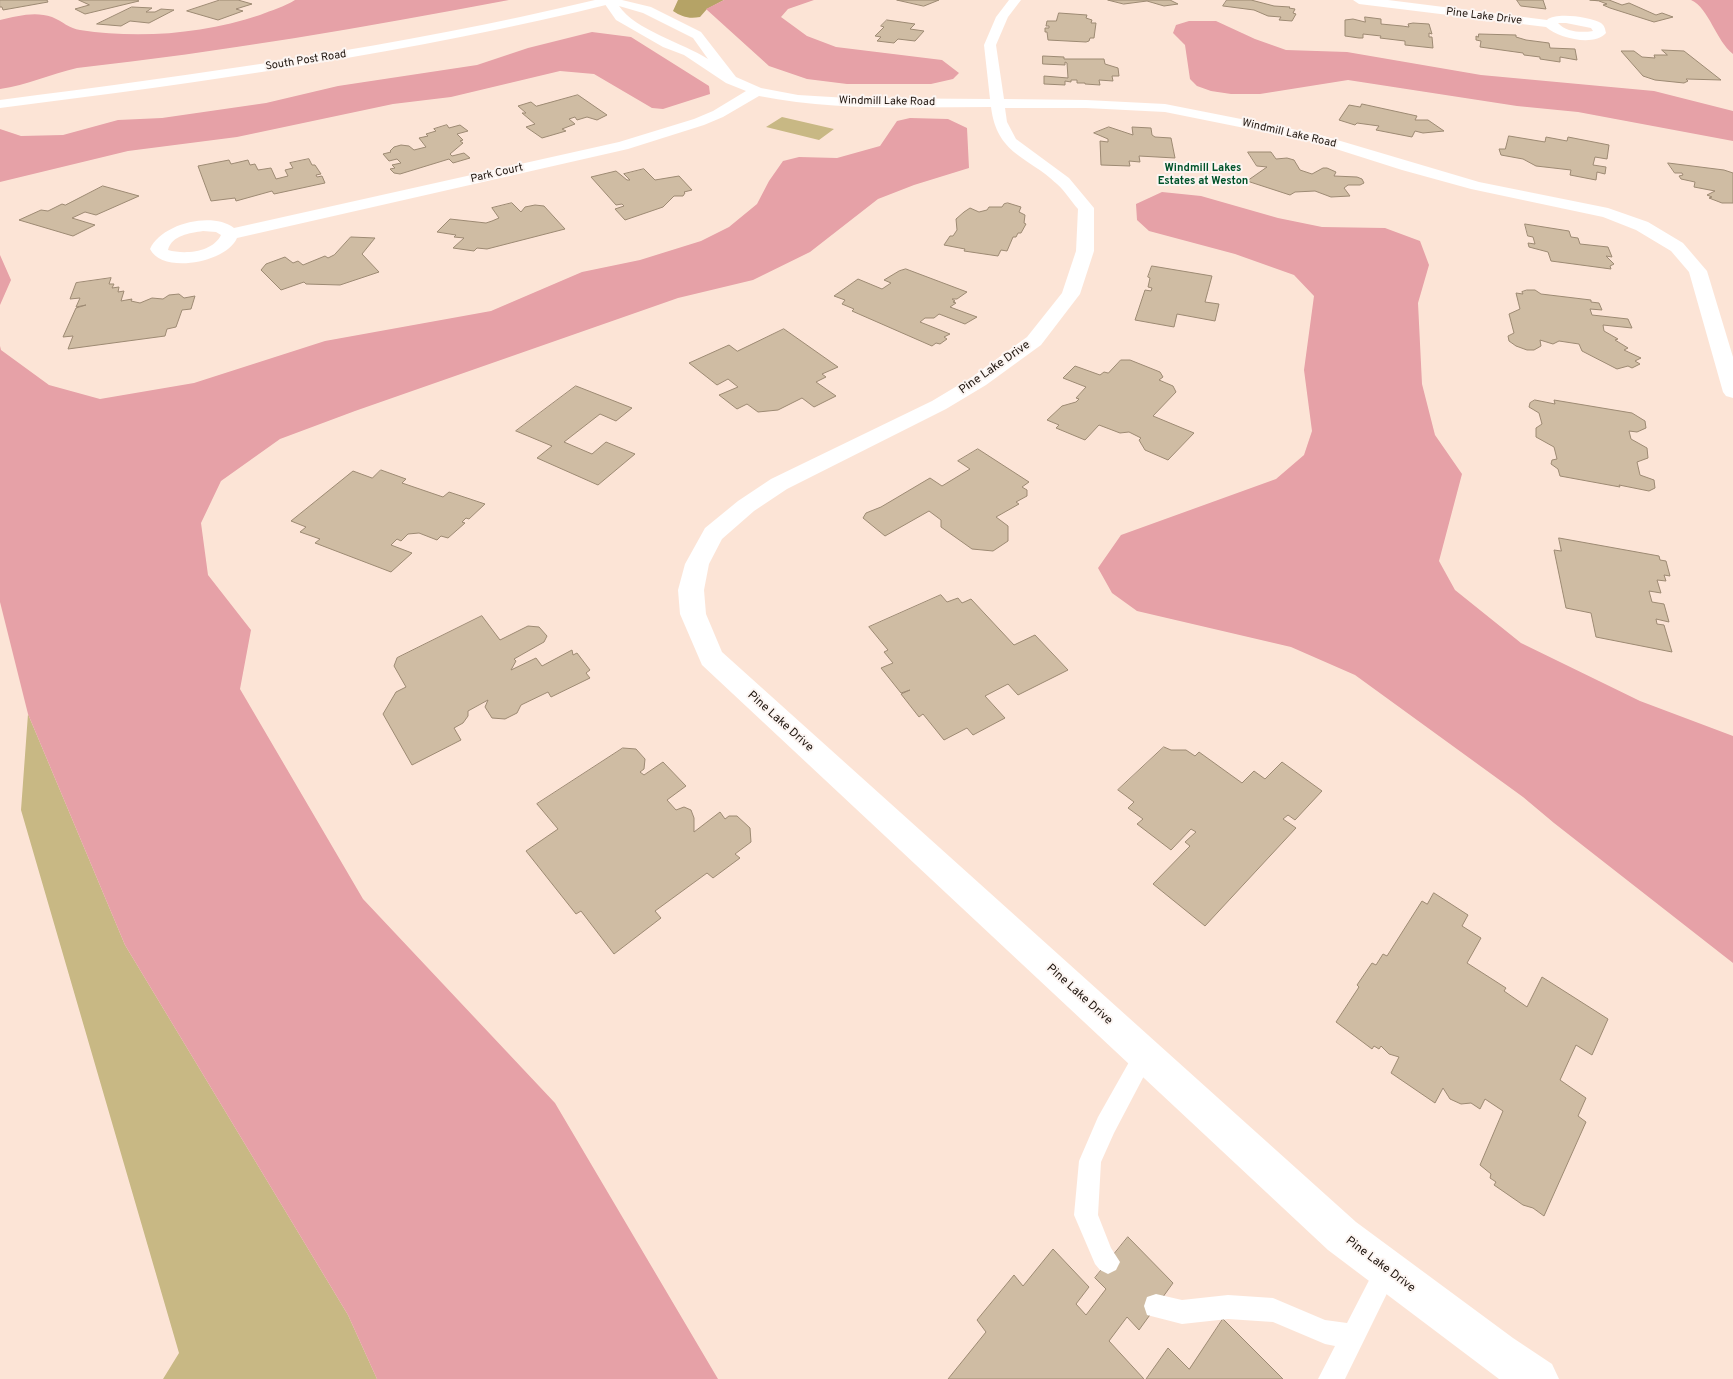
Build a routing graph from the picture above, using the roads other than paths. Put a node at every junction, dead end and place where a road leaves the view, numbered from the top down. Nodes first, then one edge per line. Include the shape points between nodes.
1 (609, 0) edge
2 (1015, 0) edge
3 (1359, 0) edge
4 (1550, 24) dead end
5 (731, 80) junction
6 (757, 91) junction
7 (997, 103) junction
8 (0, 104) edge
9 (230, 234) dead end
10 (1733, 392) edge
11 (1144, 1055) junction
12 (1108, 1262) dead end
13 (1387, 1270) junction
14 (1156, 1306) dead end
15 (1353, 1337) junction
16 (1331, 1379) edge
17 (1538, 1379) edge

1 - 5 street, Windmill Lake Road via 620,17 689,52
1 - 5 street, Windmill Lake Road via 647,10 697,35
1 - 8 street, South Post Road via 498,26 347,55
2 - 7 street, Pine Lake Drive via 1002,17 990,45
3 - 4 street, Pine Lake Drive
5 - 6 street, Windmill Lake Road
6 - 7 street, Windmill Lake Road via 798,99 848,102
6 - 9 street, Park Court via 699,122 623,146
7 - 10 street, Windmill Lake Road via 1165,108 1317,138 1408,168 1608,213 1642,226 1677,247 1698,271
7 - 11 street, Pine Lake Drive via 1000,122 1010,142 1063,181 1086,208 1085,251 1071,294 1034,341 979,381 939,405 780,484 746,506 713,534 697,564 691,590 693,614 711,658
11 - 12 lane via 1090,1161 1086,1215
11 - 13 street, Pine Lake Drive via 1342,1236
13 - 15 lane
13 - 17 street, Pine Lake Drive
14 - 15 lane via 1182,1312 1228,1307 1273,1310 1325,1332
15 - 16 lane

